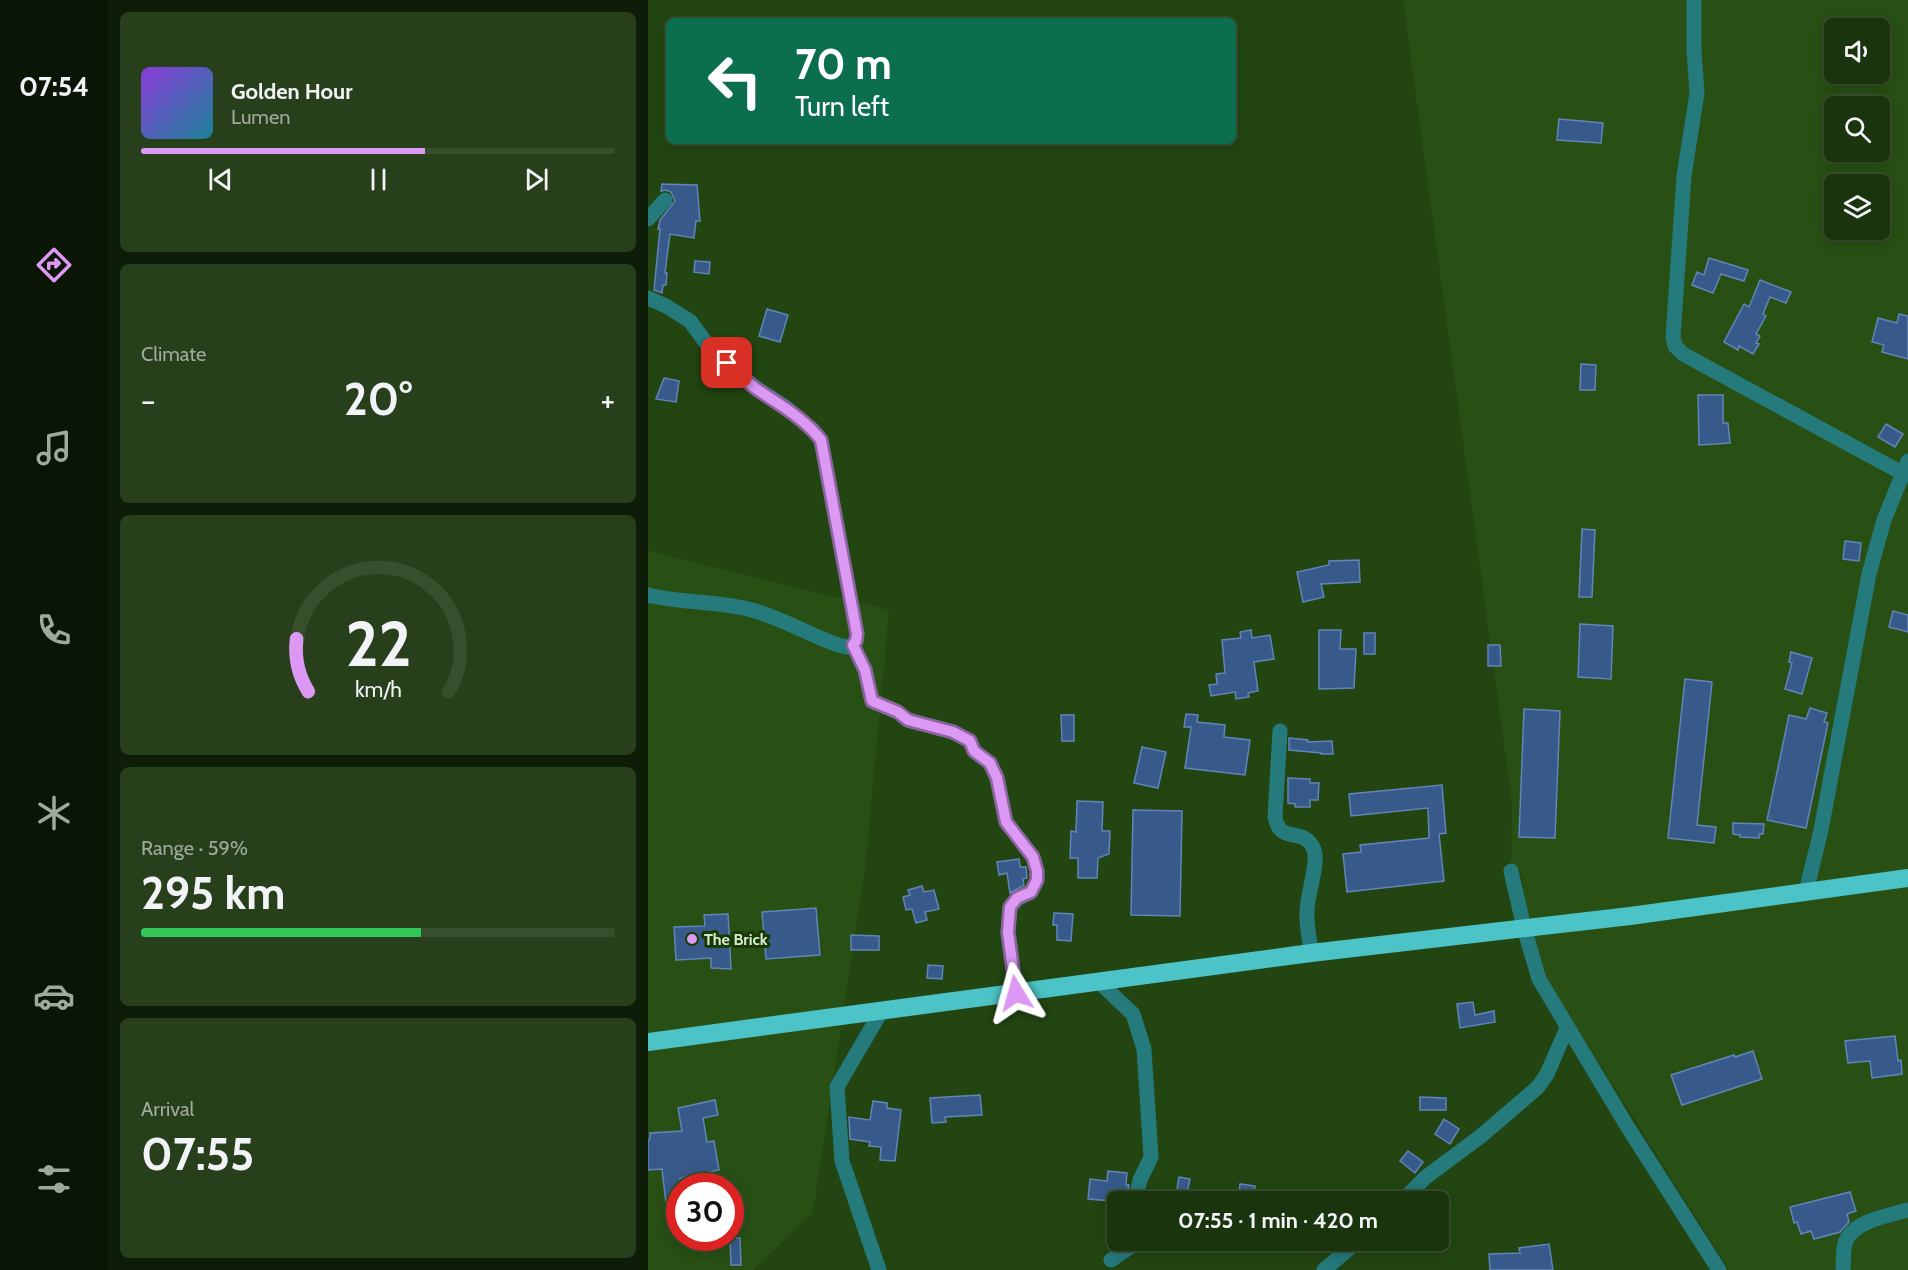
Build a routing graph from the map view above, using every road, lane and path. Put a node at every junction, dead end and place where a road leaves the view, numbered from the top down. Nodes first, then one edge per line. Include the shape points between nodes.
1 (1694, 0) edge
2 (665, 200) dead end
3 (648, 219) edge
4 (648, 298) edge
5 (1905, 467) edge
6 (648, 595) edge
7 (853, 645) junction
8 (1280, 731) dead end
9 (1511, 871) dead end
10 (1908, 878) edge
11 (1806, 892) junction
12 (1524, 928) junction
13 (1311, 953) junction
14 (1098, 981) junction
15 (1016, 993) junction
16 (882, 1010) junction
17 (1567, 1028) junction
18 (648, 1042) edge
19 (1138, 1191) edge
20 (1412, 1191) edge
21 (1908, 1210) edge
22 (1124, 1251) edge
23 (1346, 1251) edge
24 (1111, 1260) dead end
25 (879, 1270) edge
26 (1324, 1270) edge
27 (1719, 1270) edge
28 (1844, 1270) edge

1 - 5 street via 1697,93 1684,176 1675,346 1683,354
2 - 3 street
4 - 7 street via 690,321 712,351 821,440 857,634
5 - 11 street via 1884,520 1869,574
6 - 7 street via 745,609 782,620 838,645
7 - 15 street via 865,670 872,701 908,720 953,732 970,741 974,751 990,763 1006,822 1033,857 1037,871 1031,892 1017,898 1010,907 1008,932
8 - 13 street via 1277,827 1283,833 1302,837 1316,855 1306,912
9 - 12 street
10 - 11 highway
11 - 12 highway
12 - 13 highway
12 - 17 street via 1539,979
13 - 14 highway
14 - 15 highway
14 - 19 street via 1133,1014 1144,1048 1150,1156
15 - 16 highway
16 - 18 highway
16 - 25 street via 837,1087 842,1161
17 - 20 street via 1538,1087
17 - 27 street
21 - 28 street via 1863,1225 1848,1236
22 - 24 street
23 - 26 street

